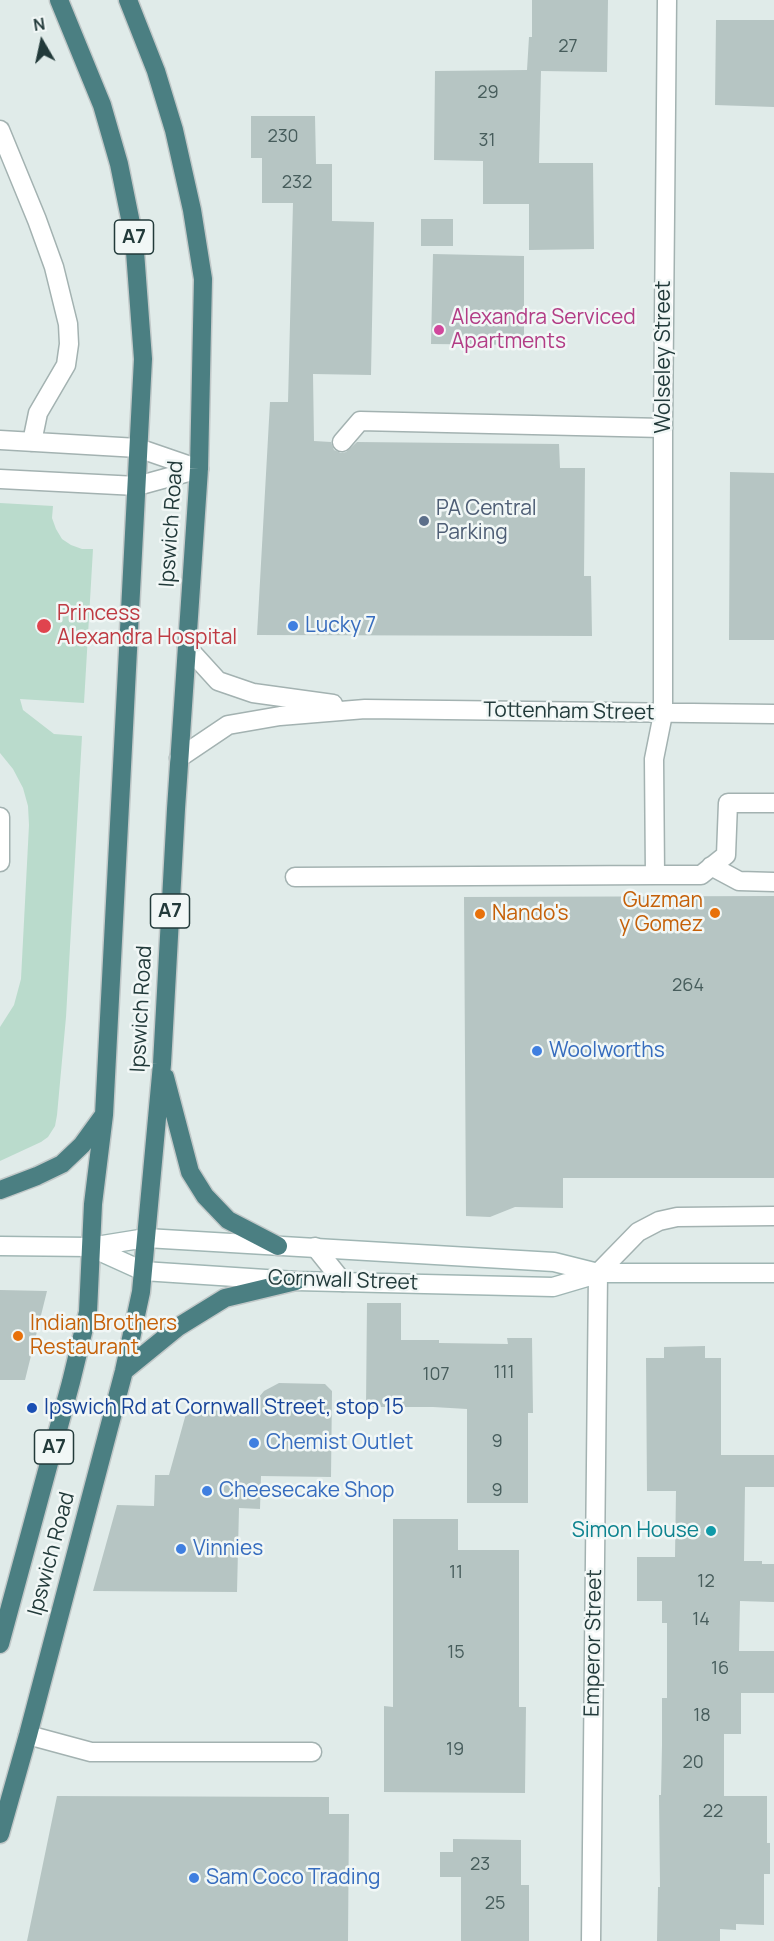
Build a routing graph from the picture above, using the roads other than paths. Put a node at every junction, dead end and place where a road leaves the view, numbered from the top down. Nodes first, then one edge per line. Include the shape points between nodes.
1 (59, 0) edge
2 (128, 0) edge
3 (667, 0) edge
4 (0, 130) edge
5 (663, 428) junction
6 (0, 440) edge
7 (32, 442) junction
8 (342, 442) dead end
9 (138, 448) junction
10 (199, 469) junction
11 (0, 479) edge
12 (137, 486) junction
13 (187, 647) junction
14 (365, 709) junction
15 (663, 714) junction
16 (774, 714) edge
17 (179, 758) junction
18 (774, 803) edge
19 (0, 817) edge
20 (0, 862) edge
21 (711, 866) junction
22 (655, 875) junction
23 (295, 877) dead end
24 (774, 882) edge
25 (162, 1064) junction
26 (104, 1115) junction
27 (0, 1190) edge
28 (774, 1216) edge
29 (147, 1238) junction
30 (0, 1246) edge
31 (278, 1246) junction
32 (90, 1247) junction
33 (315, 1247) junction
34 (143, 1271) junction
35 (598, 1273) junction
36 (774, 1274) edge
37 (296, 1281) junction
38 (343, 1282) junction
39 (124, 1371) junction
40 (5, 1606) edge
41 (0, 1644) edge
42 (28, 1735) junction
43 (312, 1752) dead end
44 (0, 1834) edge
45 (591, 1941) edge

1 - 9 highway, Ipswich Road / A7 via 102,105 134,238 143,358
2 - 10 highway, Ipswich Road / A7 via 174,130 203,279
3 - 5 street, Wolseley Street
4 - 7 street via 38,220 69,324 66,365 38,413
5 - 8 street via 360,422
5 - 15 street, Wolseley Street
6 - 7 street
7 - 9 street
9 - 10 street
9 - 12 highway, Ipswich Road / A7
10 - 12 street
10 - 13 highway, Ipswich Road / A7
11 - 12 street
12 - 26 highway, Ipswich Road / A7
13 - 14 street, Tottenham Street via 218,681 253,693
13 - 17 highway, Ipswich Road / A7
14 - 15 street, Tottenham Street
14 - 17 street, Tottenham Street via 228,725
15 - 16 street, Tottenham Street
15 - 22 street, Wolseley Street via 654,759
17 - 25 highway, Ipswich Road / A7
18 - 21 street via 728,803 726,855
19 - 20 street
21 - 22 street via 701,874
21 - 24 street via 739,881
22 - 23 street
25 - 29 highway, Ipswich Road / A7
25 - 31 highway via 190,1172 200,1188 228,1220
26 - 27 highway via 62,1164
26 - 32 highway, Ipswich Road / A7
28 - 35 street via 676,1217 659,1221 638,1232
29 - 31 street, Cornwall Street
29 - 32 street, Cornwall Street
29 - 34 highway, Ipswich Road / A7
30 - 32 street, Cornwall Street
31 - 33 street, Cornwall Street
32 - 34 street, Cornwall Street
32 - 40 highway, Ipswich Road / A7 via 83,1332
33 - 35 street, Cornwall Street via 554,1262
33 - 38 street
34 - 37 street, Cornwall Street
34 - 39 highway, Ipswich Road / A7
35 - 36 street, Cornwall Street
35 - 38 street, Cornwall Street via 553,1287
35 - 45 street, Emperor Street
37 - 38 street, Cornwall Street
37 - 39 highway via 225,1298 178,1327
39 - 42 highway, Ipswich Road / A7
40 - 41 highway, Ipswich Road / A7
42 - 43 street via 91,1752
42 - 44 highway, Ipswich Road / A7

